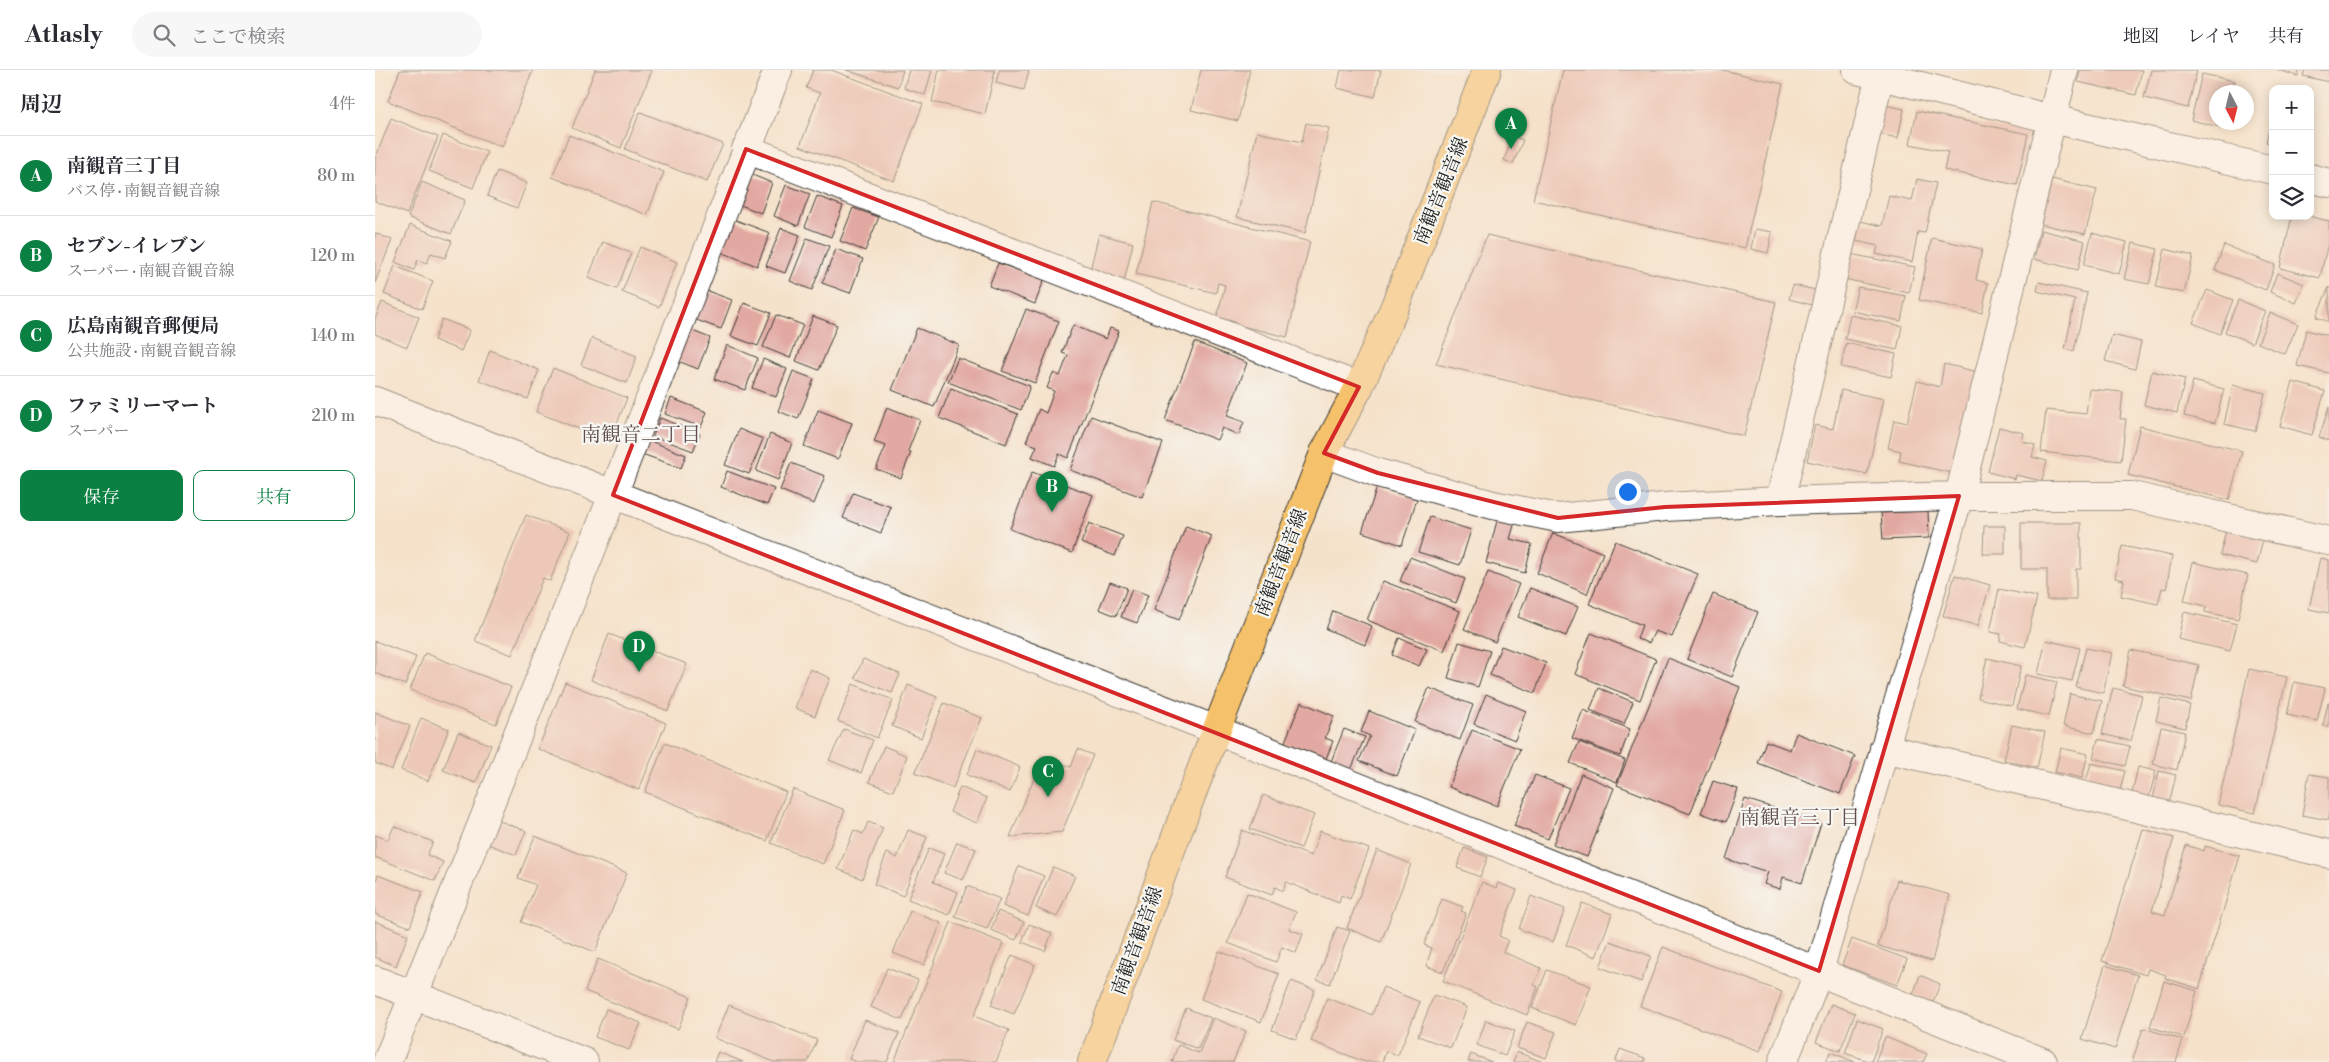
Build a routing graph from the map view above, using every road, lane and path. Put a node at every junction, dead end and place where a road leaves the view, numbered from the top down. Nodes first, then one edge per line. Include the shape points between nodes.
1 (778, 70) edge
2 (1487, 70) edge
3 (2063, 70) edge
4 (1869, 73) edge
5 (2052, 119) junction
6 (746, 149) junction
7 (2269, 169) edge
8 (2314, 179) edge
9 (2329, 183) edge
10 (1359, 387) junction
11 (375, 401) edge
12 (1324, 453) junction
13 (613, 495) junction
14 (1959, 496) junction
15 (1780, 501) junction
16 (2329, 541) edge
17 (1216, 730) junction
18 (1884, 748) junction
19 (2329, 854) edge
20 (1819, 971) junction
21 (375, 980) edge
22 (414, 996) junction
23 (387, 1062) edge
24 (583, 1062) edge
25 (1091, 1062) edge
26 (1783, 1062) edge
27 (2043, 1062) edge

1 - 6 street
2 - 10 main road, 南観音観音線 via 1395,306
3 - 5 street
4 - 5 street
4 - 15 street
5 - 7 street
5 - 14 street
6 - 10 street
6 - 13 street
8 - 9 street
10 - 12 main road, 南観音観音線
11 - 13 street
12 - 15 street via 1378,473 1474,500 1558,518 1665,507
12 - 17 main road, 南観音観音線
13 - 17 street
13 - 22 street
14 - 15 street
14 - 16 street via 2132,496
14 - 18 street
17 - 20 street
17 - 25 main road, 南観音観音線
18 - 19 street
18 - 20 street
20 - 26 street
20 - 27 street
21 - 22 street
22 - 23 street
22 - 24 street

